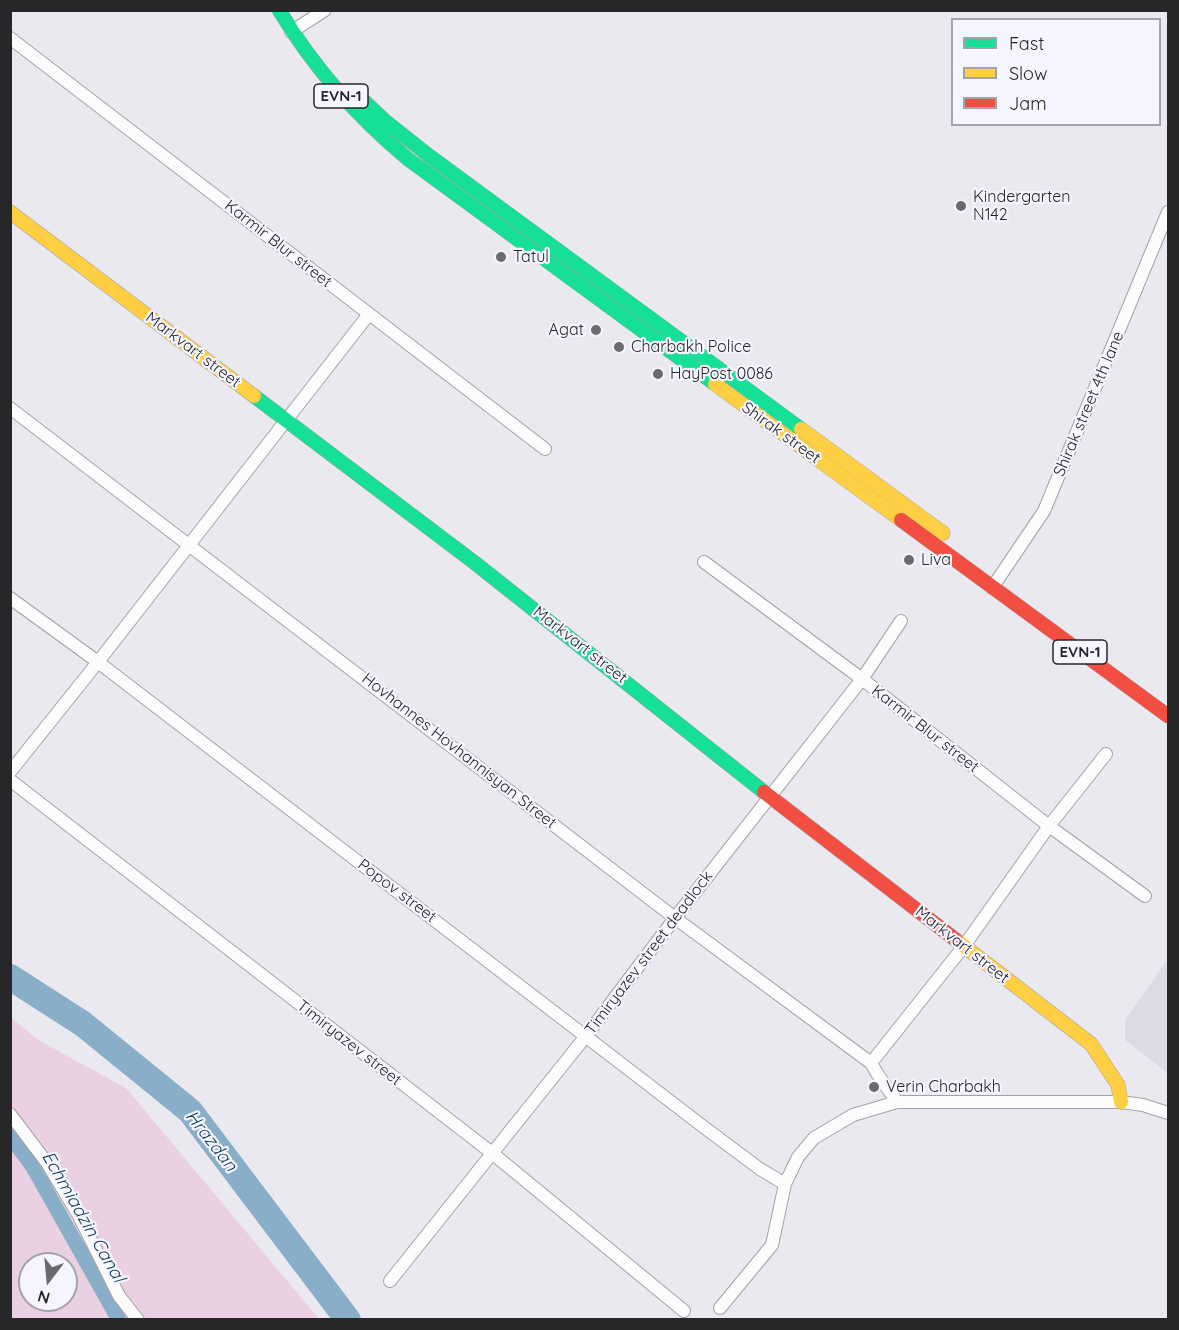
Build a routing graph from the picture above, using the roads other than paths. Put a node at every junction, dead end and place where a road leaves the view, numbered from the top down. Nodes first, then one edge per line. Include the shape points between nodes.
1 (279, 10) edge
2 (295, 10) edge
3 (325, 10) edge
4 (297, 28) junction
5 (10, 38) edge
6 (10, 212) edge
7 (1168, 212) edge
8 (369, 314) junction
9 (10, 408) edge
10 (285, 420) junction
11 (545, 449) dead end
12 (956, 543) dead end
13 (188, 545) junction
14 (704, 562) dead end
15 (992, 588) junction
16 (10, 598) edge
17 (901, 621) dead end
18 (98, 663) junction
19 (862, 680) junction
20 (1168, 716) edge
21 (1106, 754) dead end
22 (10, 772) edge
23 (10, 780) edge
24 (770, 797) junction
25 (1049, 826) junction
26 (1145, 896) dead end
27 (675, 918) junction
28 (964, 946) junction
29 (586, 1036) junction
30 (871, 1063) junction
31 (897, 1102) junction
32 (1121, 1102) junction
33 (1168, 1113) edge
34 (10, 1114) edge
35 (492, 1153) junction
36 (785, 1184) junction
37 (390, 1281) dead end
38 (720, 1308) dead end
39 (684, 1311) dead end
40 (138, 1320) edge

1 - 4 main road, Shirak street / EVN-1
2 - 4 main road, Shirak street / EVN-1
3 - 4 street
4 - 12 main road, Shirak street / EVN-1 via 384,120
4 - 15 main road, Shirak street / EVN-1 via 311,61 377,134 400,153
5 - 8 street, Karmir Blur street
6 - 10 main road, Markvart street
7 - 15 street, Shirak street 4th lane via 1044,511
8 - 10 street
8 - 11 street, Karmir Blur street
9 - 13 street, Hovhannes Hovhannisyan Street
10 - 13 street
10 - 24 main road, Markvart street via 536,611
13 - 18 street
13 - 27 street, Hovhannes Hovhannisyan Street
14 - 19 street, Karmir Blur street
15 - 20 main road, Shirak street / EVN-1
16 - 18 street, Popov street
17 - 19 street, Timiryazev street deadlock
18 - 22 street
18 - 29 street, Popov street
19 - 24 street, Timiryazev street deadlock
19 - 25 street, Karmir Blur street
21 - 25 street
23 - 35 street, Timiryazev street
24 - 27 street, Timiryazev street deadlock
24 - 28 main road, Markvart street
25 - 26 street, Karmir Blur street
25 - 28 street
27 - 29 street, Timiryazev street deadlock
27 - 30 street, Hovhannes Hovhannisyan Street
28 - 30 street
28 - 32 main road, Markvart street via 1091,1044 1118,1085
29 - 35 street, Timiryazev street deadlock
29 - 36 street, Popov street
30 - 31 street, Hovhannes Hovhannisyan Street
31 - 32 street
31 - 36 street via 853,1115 814,1138 798,1157
32 - 33 street
34 - 40 street via 47,1163 119,1296
35 - 37 street, Timiryazev street deadlock
35 - 39 street, Timiryazev street
36 - 38 street via 772,1245

